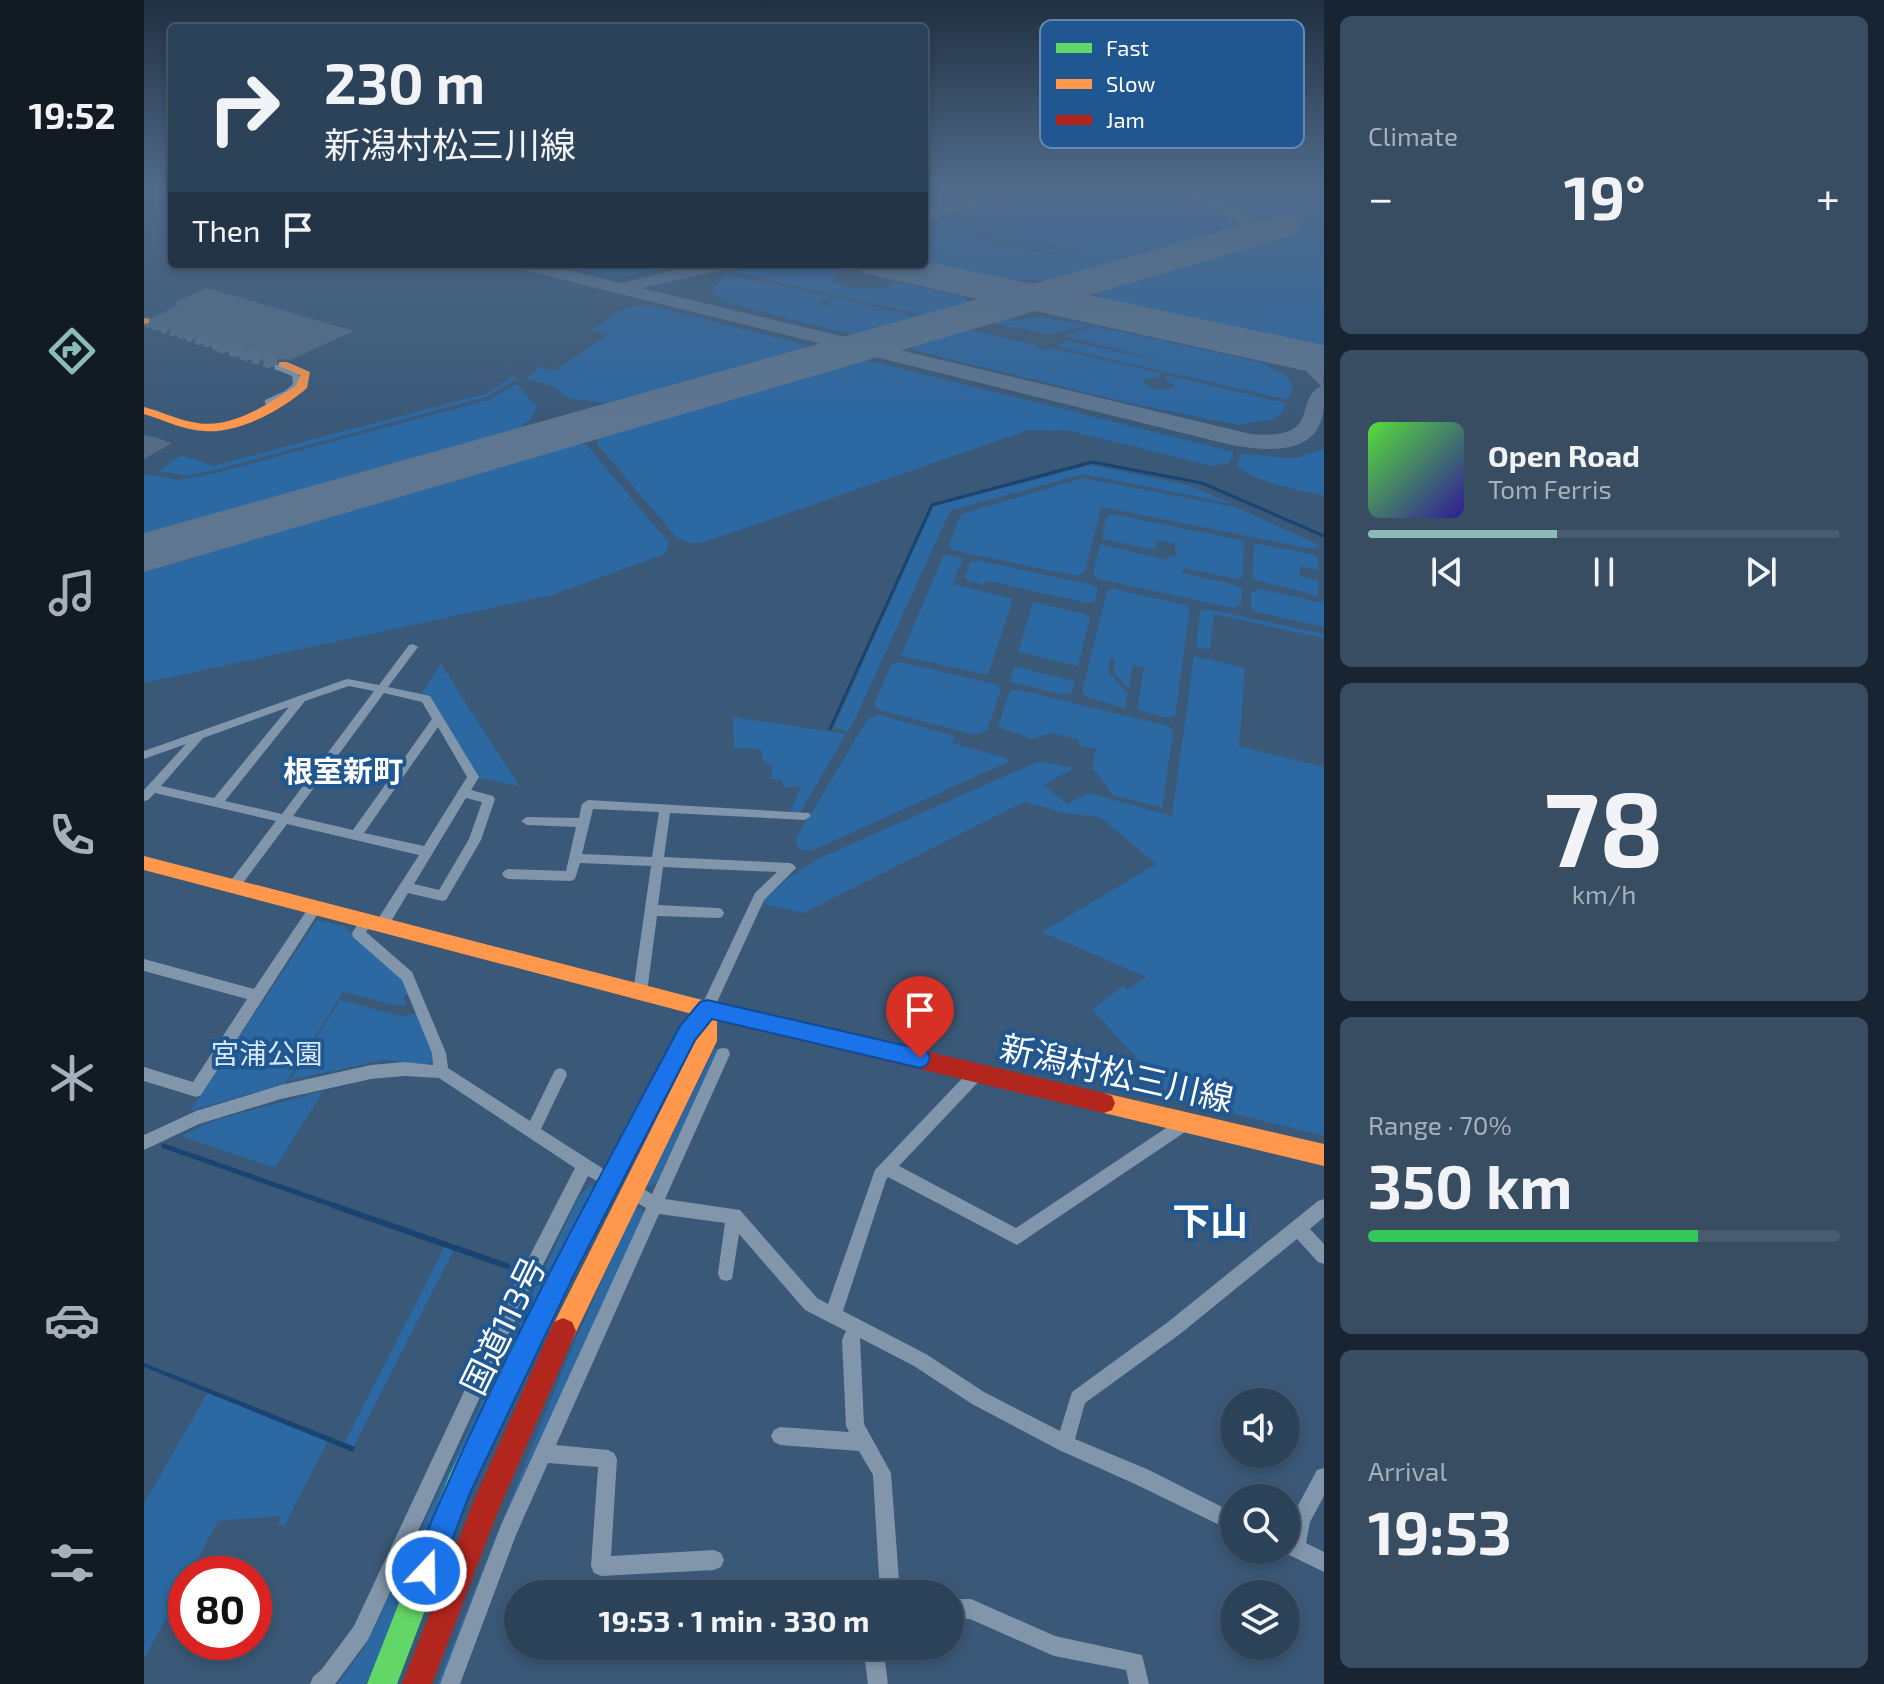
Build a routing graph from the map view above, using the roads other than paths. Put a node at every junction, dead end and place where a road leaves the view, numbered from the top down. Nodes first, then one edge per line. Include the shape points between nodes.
1 (281, 365) joint
2 (268, 402) dead end
3 (144, 410) edge
4 (413, 647) dead end
5 (381, 689) junction
6 (300, 701) junction
7 (438, 719) junction
8 (200, 735) junction
9 (144, 755) edge
10 (148, 792) edge
11 (464, 793) junction
12 (217, 803) junction
13 (665, 808) junction
14 (805, 816) dead end
15 (285, 818) junction
16 (527, 821) dead end
17 (583, 823) junction
18 (356, 835) junction
19 (428, 852) junction
20 (575, 858) junction
21 (656, 861) junction
22 (144, 863) edge
23 (508, 874) dead end
24 (233, 887) junction
25 (406, 887) junction
26 (315, 908) junction
27 (650, 910) junction
28 (718, 913) dead end
29 (374, 924) junction
30 (144, 965) edge
31 (640, 992) junction
32 (257, 996) junction
33 (707, 1009) junction
34 (723, 1054) dead end
35 (441, 1072) junction
36 (978, 1072) junction
37 (144, 1074) edge
38 (560, 1075) dead end
39 (1188, 1122) junction
40 (533, 1130) junction
41 (144, 1143) edge
42 (1324, 1155) edge
43 (886, 1168) junction
44 (648, 1200) junction
45 (1324, 1207) edge
46 (734, 1216) junction
47 (1299, 1229) junction
48 (1324, 1256) edge
49 (726, 1273) dead end
50 (833, 1315) junction
51 (856, 1328) junction
52 (780, 1436) dead end
53 (863, 1442) junction
54 (1065, 1444) junction
55 (542, 1453) junction
56 (1324, 1477) edge
57 (1220, 1516) edge
58 (1300, 1523) edge
59 (1300, 1550) edge
60 (714, 1560) dead end
61 (1324, 1562) edge
62 (889, 1580) edge
63 (964, 1609) edge
64 (875, 1660) edge
65 (320, 1684) edge
66 (382, 1684) edge
67 (417, 1684) edge
68 (450, 1684) edge
69 (878, 1684) edge
70 (1139, 1684) edge

1 - 2 street via 295,375 297,385
1 - 3 main road via 306,374 301,388 239,424 201,429
4 - 5 street
5 - 6 street via 348,682
5 - 7 street via 426,699
5 - 15 street
6 - 8 street
6 - 12 street
7 - 11 street via 473,777
7 - 18 street
8 - 9 street
8 - 10 street
10 - 12 street
11 - 19 street
11 - 25 street via 489,799 475,840 442,896
12 - 15 street
13 - 14 street
13 - 17 street via 588,804
13 - 21 street
15 - 18 street
15 - 24 street
16 - 17 street
17 - 20 street
18 - 19 street
19 - 25 street
20 - 21 street
20 - 23 street via 571,876
21 - 27 street
21 - 33 street via 790,868 759,897
22 - 24 main road
24 - 26 main road
25 - 29 street
26 - 29 main road
26 - 32 street
27 - 28 street
27 - 31 street
29 - 31 main road
29 - 35 street via 358,933 395,963 415,990
30 - 32 street
31 - 33 main road
32 - 37 street via 196,1090
33 - 36 main road, 新潟村松三川線
33 - 66 main road, 国道113号 via 687,1033 459,1486
33 - 67 main road, 国道113号 via 706,1041 587,1278 485,1508
34 - 44 street
35 - 40 street
35 - 41 street via 371,1072 281,1092 196,1118
36 - 39 main road, 新潟村松三川線
36 - 43 street
38 - 40 street
39 - 42 main road, 新潟村松三川線
39 - 43 street via 1017,1237
40 - 65 street via 591,1169 514,1304 361,1633
43 - 50 street
44 - 46 street
44 - 55 street
45 - 47 street
46 - 49 street
46 - 50 street via 811,1304
47 - 48 street
47 - 54 street via 1078,1398
50 - 51 street
51 - 53 street via 851,1340 855,1426
51 - 54 street
52 - 53 street
53 - 62 street via 882,1473
54 - 57 street
55 - 60 street via 608,1459 601,1566
55 - 68 street
56 - 58 street
59 - 61 street
63 - 70 street via 1054,1646 1135,1662
64 - 69 street

